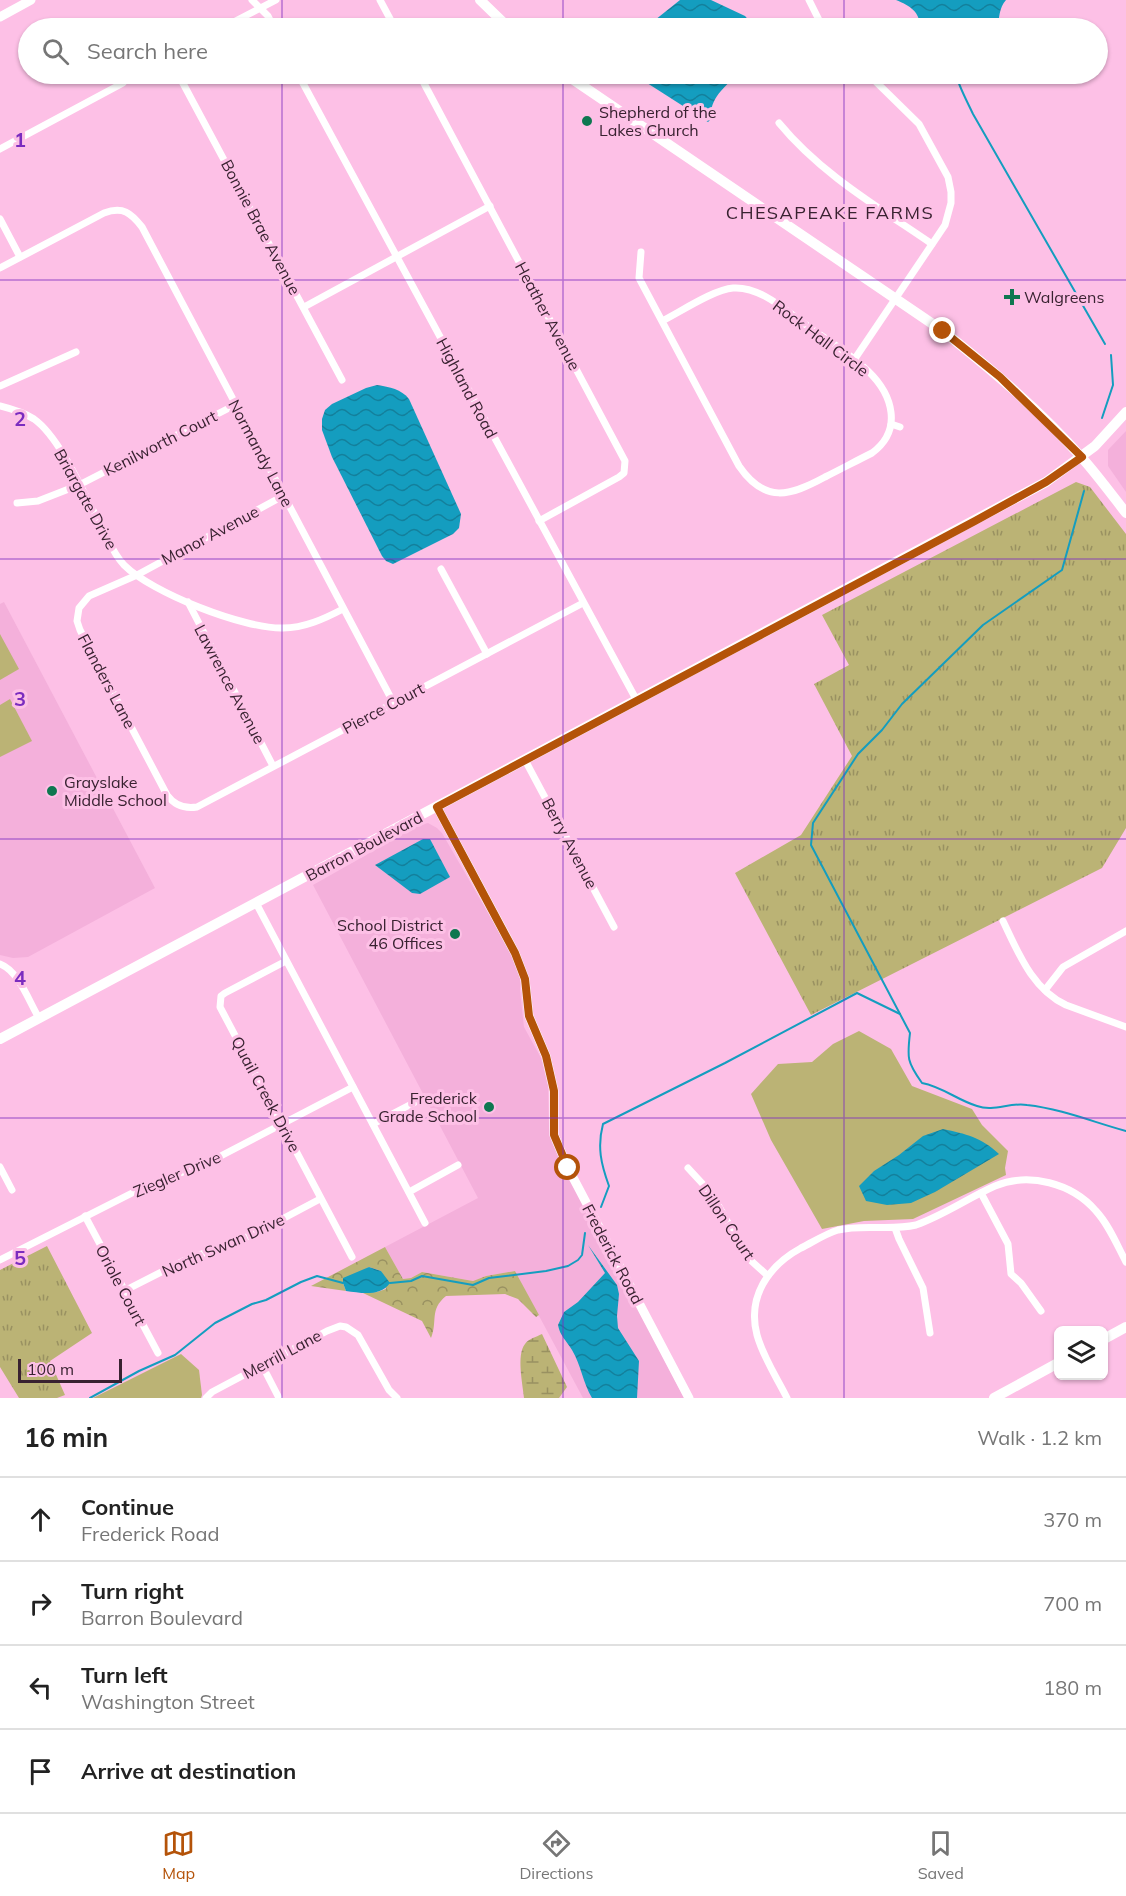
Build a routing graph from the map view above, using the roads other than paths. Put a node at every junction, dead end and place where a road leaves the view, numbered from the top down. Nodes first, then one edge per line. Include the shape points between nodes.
1 (31, 0) edge
2 (252, 0) edge
3 (276, 0) edge
4 (380, 0) edge
5 (480, 0) edge
6 (809, 0) edge
7 (261, 8) junction
8 (0, 17) edge
9 (242, 18) edge
10 (269, 18) edge
11 (390, 18) edge
12 (499, 18) edge
13 (818, 18) edge
14 (121, 84) edge
15 (183, 84) edge
16 (303, 84) edge
17 (424, 84) edge
18 (580, 84) edge
19 (878, 84) edge
20 (779, 123) dead end
21 (0, 149) edge
22 (490, 206) junction
23 (0, 219) edge
24 (932, 244) junction
25 (641, 252) dead end
26 (396, 256) junction
27 (20, 257) junction
28 (0, 268) edge
29 (894, 299) junction
30 (304, 306) junction
31 (662, 321) junction
32 (76, 352) dead end
33 (854, 360) junction
34 (342, 380) dead end
35 (0, 386) edge
36 (235, 405) junction
37 (0, 406) edge
38 (1126, 412) edge
39 (891, 424) junction
40 (900, 427) dead end
41 (1082, 457) junction
42 (79, 485) junction
43 (284, 496) junction
44 (17, 503) dead end
45 (1126, 513) edge
46 (539, 521) junction
47 (441, 569) dead end
48 (136, 574) junction
49 (188, 603) junction
50 (583, 603) junction
51 (343, 609) junction
52 (487, 654) junction
53 (637, 701) junction
54 (393, 702) junction
55 (525, 760) junction
56 (273, 766) junction
57 (181, 807) joint
58 (437, 807) junction
59 (256, 903) junction
60 (1003, 921) dead end
61 (614, 927) dead end
62 (1126, 931) edge
63 (286, 961) junction
64 (0, 964) edge
65 (1045, 990) junction
66 (39, 1018) junction
67 (1126, 1027) edge
68 (0, 1039) edge
69 (352, 1087) junction
70 (423, 1098) dead end
71 (373, 1124) junction
72 (282, 1125) junction
73 (458, 1165) dead end
74 (0, 1167) edge
75 (688, 1168) dead end
76 (12, 1190) dead end
77 (409, 1192) junction
78 (981, 1193) junction
79 (320, 1198) junction
80 (85, 1216) junction
81 (425, 1223) dead end
82 (895, 1228) junction
83 (352, 1257) dead end
84 (1125, 1257) edge
85 (0, 1260) edge
86 (768, 1276) junction
87 (124, 1291) junction
88 (1041, 1311) dead end
89 (1126, 1328) edge
90 (930, 1333) dead end
91 (1108, 1338) edge
92 (158, 1353) dead end
93 (262, 1365) junction
94 (1054, 1366) edge
95 (206, 1398) edge
96 (279, 1398) edge
97 (397, 1398) edge
98 (689, 1398) edge
99 (787, 1398) edge
100 (994, 1398) edge

1 - 8 street
2 - 7 street
3 - 7 street
4 - 11 street
5 - 12 main road
6 - 13 street
7 - 9 street
7 - 10 street
14 - 21 street
15 - 30 street, Bonnie Brae Avenue
16 - 26 street, Highland Road
17 - 22 street, Heather Avenue
18 - 29 main road
19 - 24 street via 919,124 948,177 949,215
20 - 24 street via 830,174
22 - 26 street
22 - 46 street, Heather Avenue via 625,461 619,477
23 - 27 street
24 - 29 street
25 - 31 street via 639,278
26 - 30 street
26 - 46 street, Highland Road
27 - 28 street
27 - 36 street, Normandy Lane via 104,213 117,210 133,216
29 - 33 street
29 - 41 main road via 943,331 1000,377
30 - 34 street, Bonnie Brae Avenue
31 - 33 street, Rock Hall Circle via 720,291 743,288 765,297
31 - 39 street via 739,466 748,479 768,494 801,490 872,453 884,442
32 - 35 street
33 - 39 street, Rock Hall Circle via 869,371 886,395 891,406
36 - 42 street, Kenilworth Court
36 - 43 street, Normandy Lane
37 - 42 street, Briargate Drive via 26,415 49,433
38 - 41 main road, Barron Boulevard
39 - 40 street
41 - 45 main road
41 - 53 main road, Barron Boulevard via 975,521
42 - 44 street, Kenilworth Court via 38,501
42 - 48 street, Briargate Drive via 113,549
43 - 48 street, Manor Avenue
43 - 51 street, Normandy Lane
46 - 50 street, Highland Road
47 - 52 street
48 - 49 street, Briargate Drive
48 - 57 street, Flanders Lane via 89,597 79,608 77,621 167,795
49 - 51 street, Briargate Drive via 248,624 285,628 308,624
49 - 56 street, Lawrence Avenue
50 - 52 street, Pierce Court
50 - 53 street, Highland Road
51 - 54 street, Normandy Lane
52 - 54 street, Pierce Court
53 - 55 main road, Barron Boulevard
54 - 56 street, Pierce Court
55 - 58 main road, Barron Boulevard
55 - 61 street, Berry Avenue
56 - 57 street, Pierce Court via 197,807
58 - 59 main road, Barron Boulevard
58 - 98 street, Frederick Road via 523,975 529,1016 546,1056 554,1091 554,1135 568,1168
59 - 63 street
59 - 66 main road, Barron Boulevard
60 - 65 street via 1031,976
62 - 65 street via 1063,967
63 - 69 street
63 - 72 street, Quail Creek Drive via 225,993 219,1001
64 - 66 street via 16,976
65 - 67 street via 1056,1000
66 - 68 main road, Barron Boulevard
69 - 71 street
69 - 72 street, Ziegler Drive
70 - 71 street
71 - 77 street
72 - 79 street, Quail Creek Drive
72 - 80 street, Ziegler Drive via 213,1161 140,1189
73 - 77 street
74 - 76 street
75 - 86 street, Dillon Court via 712,1194 741,1249
77 - 81 street
78 - 82 street via 926,1222
78 - 84 street via 1020,1180 1036,1180 1070,1190 1096,1211
78 - 88 street via 1008,1244 1011,1274
79 - 83 street, Quail Creek Drive
79 - 87 street, North Swan Drive via 252,1235 183,1261
80 - 85 street, Ziegler Drive
80 - 87 street, Oriole Court
82 - 86 street via 838,1230 789,1255
82 - 90 street via 922,1288
86 - 99 street via 757,1298 754,1317 762,1348
87 - 92 street, Oriole Court
89 - 91 main road
93 - 95 street, Merrill Lane
93 - 96 street
93 - 97 street, Merrill Lane via 333,1328 346,1327 358,1335
94 - 100 main road

